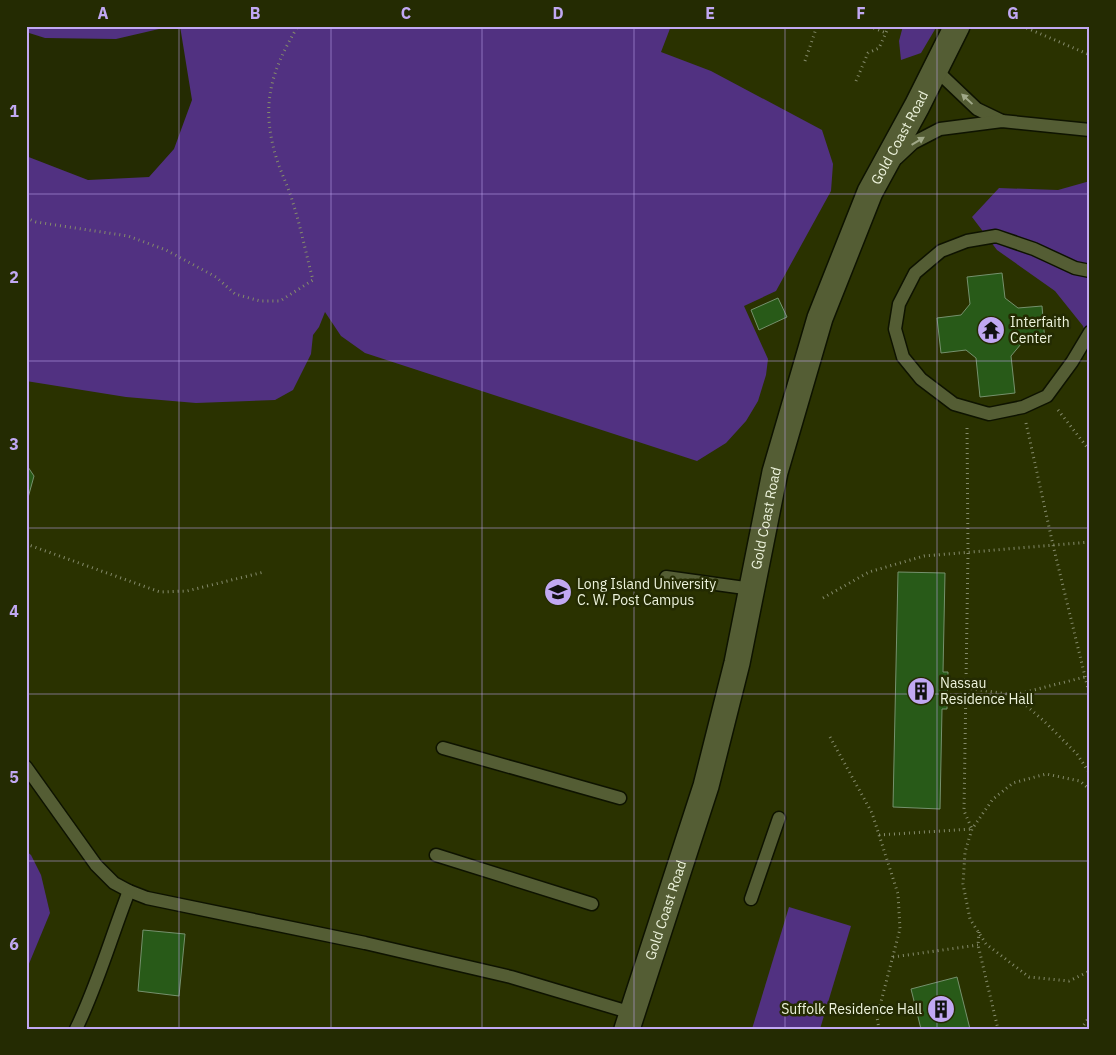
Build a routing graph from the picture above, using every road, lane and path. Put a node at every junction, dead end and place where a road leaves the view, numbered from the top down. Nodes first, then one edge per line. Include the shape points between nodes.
1 (298, 26) edge
2 (817, 26) edge
3 (869, 26) edge
4 (889, 26) edge
5 (956, 26) edge
6 (1025, 27) edge
7 (886, 33) junction
8 (1090, 55) edge
9 (804, 61) dead end
10 (936, 70) junction
11 (856, 81) dead end
12 (1002, 122) junction
13 (1090, 130) edge
14 (881, 173) junction
15 (26, 218) edge
16 (1090, 271) edge
17 (1090, 332) edge
18 (1047, 396) junction
19 (1022, 407) junction
20 (967, 408) junction
21 (1090, 451) edge
22 (1090, 542) edge
23 (26, 544) edge
24 (1053, 545) junction
25 (968, 552) junction
26 (264, 572) dead end
27 (666, 578) dead end
28 (752, 589) junction
29 (823, 598) dead end
30 (1085, 677) junction
31 (966, 688) junction
32 (1014, 695) junction
33 (1090, 697) edge
34 (830, 737) dead end
35 (443, 748) dead end
36 (26, 767) edge
37 (1090, 774) edge
38 (26, 782) edge
39 (1090, 790) edge
40 (45, 793) junction
41 (620, 798) dead end
42 (779, 818) dead end
43 (972, 829) junction
44 (879, 835) junction
45 (436, 854) dead end
46 (129, 891) junction
47 (751, 899) dead end
48 (592, 904) dead end
49 (978, 932) junction
50 (978, 945) junction
51 (893, 957) junction
52 (1090, 971) edge
53 (1090, 1016) edge
54 (630, 1021) edge
55 (76, 1029) edge
56 (879, 1029) edge
57 (998, 1029) edge
58 (1081, 1029) edge

1 - 15 path via 276,67 268,102 278,162 293,202 314,280 280,301 260,301 235,294 216,277 166,250 128,236
2 - 9 path
3 - 7 path
4 - 7 path
5 - 10 street, Gold Coast Road
6 - 8 path
7 - 11 path via 879,48 868,54
12 -> 10 lane via 978,109
10 - 14 street, Gold Coast Road
12 - 13 lane
14 -> 12 lane via 913,143 940,129
14 - 28 street, Gold Coast Road via 870,192 820,318 775,472
16 - 20 lane via 996,236 967,241 941,251 915,273 899,304 895,329 903,357 920,379 954,404
17 - 18 lane
18 - 19 lane
18 - 21 path
19 - 20 lane via 989,414
19 - 24 path
20 - 25 path
22 - 24 path
23 - 26 path via 160,592 187,591
24 - 25 path
24 - 30 path
25 - 29 path via 924,556 869,572
25 - 31 path
27 - 28 lane
28 - 54 street, Gold Coast Road via 706,786
30 - 32 path
30 - 33 path
31 - 32 path
31 - 43 path via 964,811
32 - 37 path via 1077,754
34 - 44 path via 872,813
35 - 41 lane
36 - 40 lane
38 - 40 lane
39 - 43 path via 1080,781 1046,774 1014,782 993,799
40 - 46 lane via 96,865 114,883
42 - 47 lane
43 - 44 path
43 - 49 path via 965,852 963,884 970,919
44 - 51 path via 898,894 900,929
45 - 48 lane
46 - 54 lane via 147,898 511,977
46 - 55 lane via 92,996
49 - 50 path
49 - 52 path via 986,944 1029,977 1069,981
50 - 51 path
50 - 57 path
51 - 56 path via 876,1017
53 - 58 path

